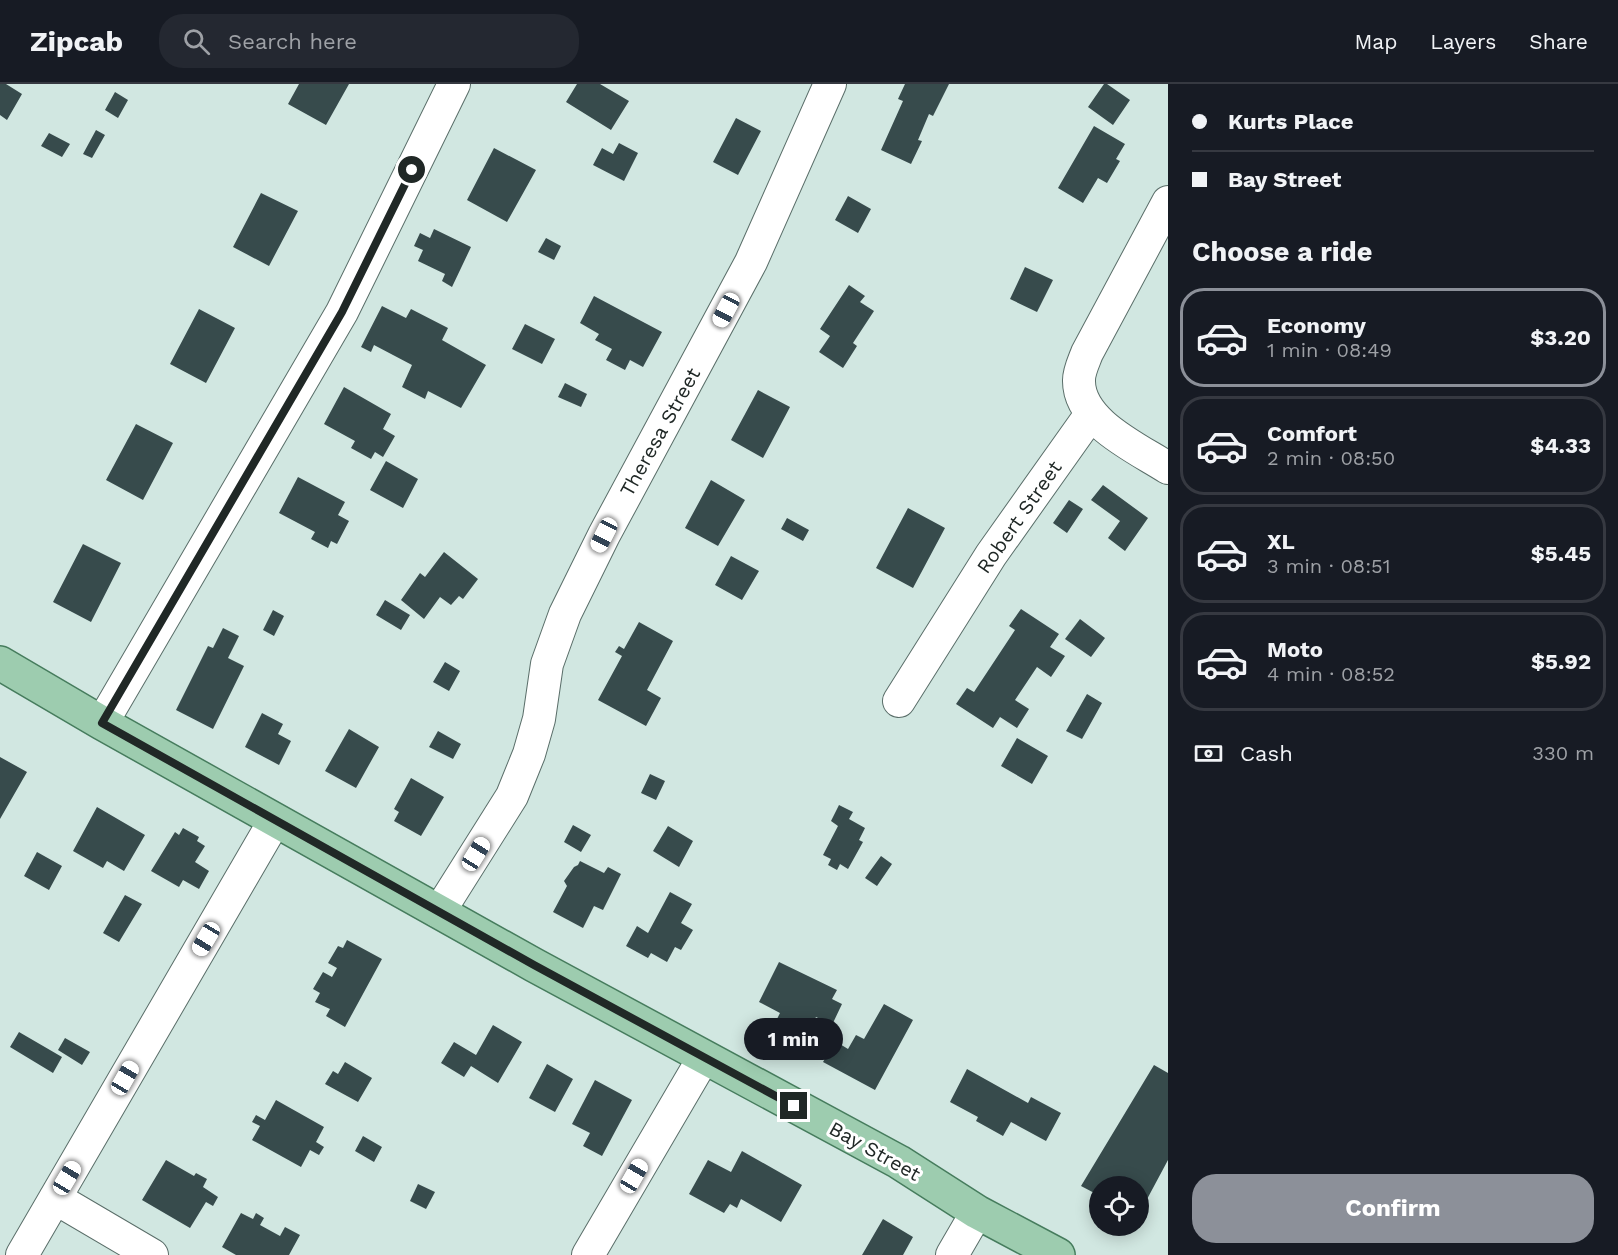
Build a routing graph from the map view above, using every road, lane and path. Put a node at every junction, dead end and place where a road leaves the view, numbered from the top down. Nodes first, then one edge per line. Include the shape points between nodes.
1 (454, 84) edge
2 (830, 84) edge
3 (1168, 202) edge
4 (1091, 414) junction
5 (1168, 468) edge
6 (0, 663) edge
7 (899, 701) dead end
8 (102, 723) junction
9 (275, 820) junction
10 (439, 912) junction
11 (704, 1057) junction
12 (55, 1198) junction
13 (977, 1212) junction
14 (22, 1255) edge
15 (152, 1255) edge
16 (588, 1255) edge
17 (952, 1255) edge
18 (1058, 1255) edge

1 - 8 street via 342,312
2 - 10 street, Theresa Street via 751,262 570,604 547,664 530,754 512,796
3 - 4 street via 1087,353 1079,377 1082,399
4 - 5 street
4 - 7 street, Robert Street via 991,555
6 - 8 main road, Bay Street
8 - 9 main road, Bay Street
9 - 10 main road, Bay Street
9 - 12 street
10 - 11 main road, Bay Street
11 - 13 main road, Bay Street via 899,1162
11 - 16 street
12 - 14 street
12 - 15 street
13 - 17 street
13 - 18 main road, Bay Street

